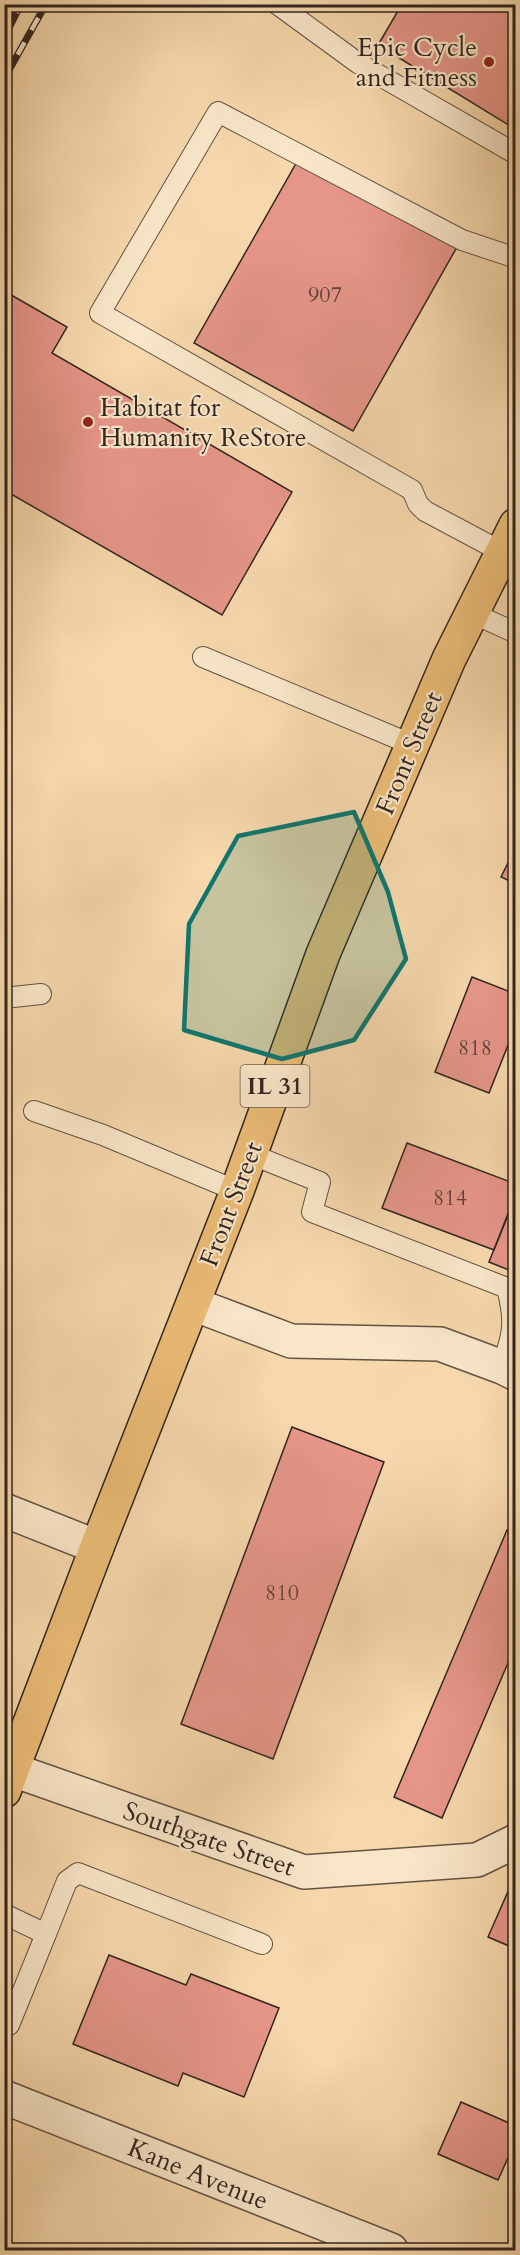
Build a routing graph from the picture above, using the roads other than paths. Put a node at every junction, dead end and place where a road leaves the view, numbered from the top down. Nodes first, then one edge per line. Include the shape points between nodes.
1 (278, 4) edge
2 (516, 154) edge
3 (516, 258) edge
4 (509, 539) edge
5 (472, 613) junction
6 (516, 633) edge
7 (203, 657) dead end
8 (413, 745) junction
9 (41, 994) dead end
10 (4, 998) edge
11 (34, 1111) dead end
12 (250, 1154) junction
13 (237, 1191) junction
14 (193, 1304) junction
15 (508, 1370) edge
16 (4, 1510) edge
17 (97, 1547) junction
18 (9, 1780) edge
19 (516, 1841) edge
20 (4, 1914) edge
21 (46, 1934) junction
22 (262, 1944) dead end
23 (9, 2025) dead end
24 (4, 2097) edge
25 (391, 2250) edge

1 - 2 lane via 358,63
3 - 4 lane via 462,240 218,112 100,313 412,490 425,510
4 - 5 main road, Front Street / IL 31
5 - 6 lane
5 - 8 main road, Front Street / IL 31
7 - 8 lane
8 - 12 main road, Front Street / IL 31 via 323,954
9 - 10 lane
11 - 13 lane
12 - 13 main road, Front Street / IL 31
12 - 15 lane via 320,1182 312,1212 507,1288 513,1312
13 - 14 main road, Front Street / IL 31
14 - 15 street via 291,1341 440,1344
14 - 17 main road, Front Street / IL 31
16 - 17 street
17 - 18 main road, Front Street / IL 31
18 - 19 street, Southgate Street via 304,1872 477,1860
20 - 21 lane
21 - 22 lane via 67,1881 78,1873
21 - 23 lane
24 - 25 street, Kane Avenue

